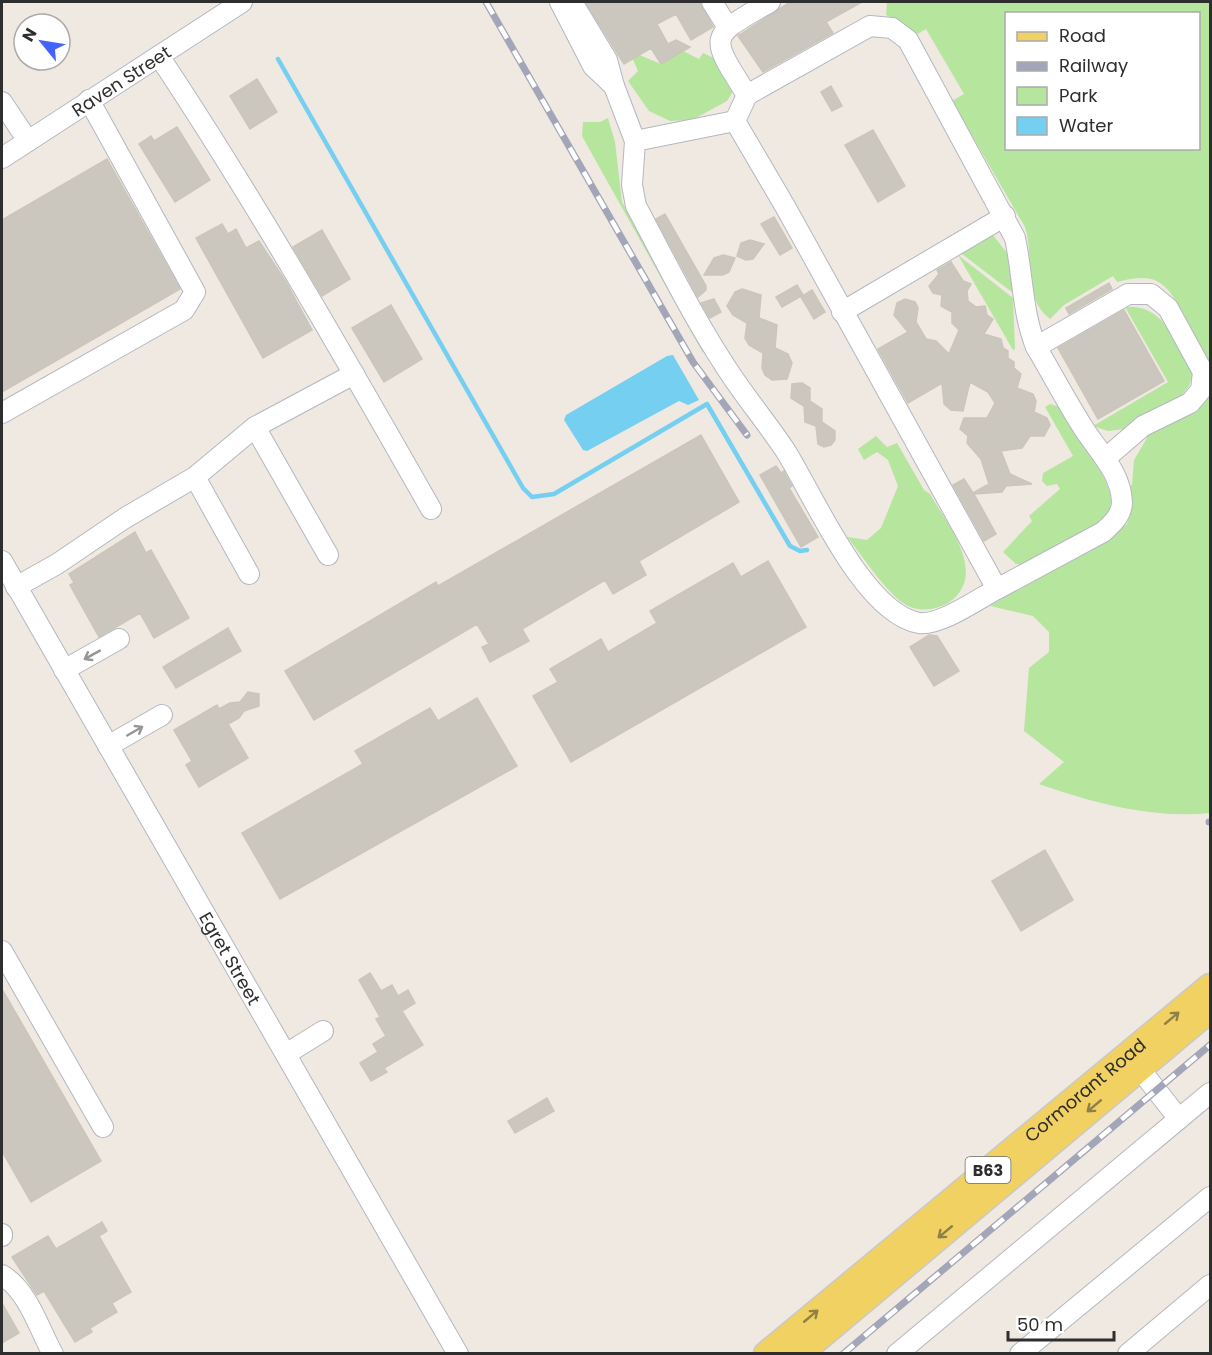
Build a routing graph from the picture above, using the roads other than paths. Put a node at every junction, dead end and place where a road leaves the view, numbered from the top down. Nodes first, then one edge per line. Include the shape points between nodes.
1 (242, 2) edge
2 (560, 2) edge
3 (572, 2) edge
4 (712, 2) edge
5 (770, 2) edge
6 (727, 26) junction
7 (159, 56) junction
8 (614, 86) junction
9 (747, 94) junction
10 (89, 100) junction
11 (2, 102) edge
12 (735, 121) junction
13 (28, 141) junction
14 (635, 141) junction
15 (2, 158) edge
16 (1005, 216) junction
17 (842, 312) junction
18 (1036, 347) junction
19 (354, 374) junction
20 (2, 413) edge
21 (255, 427) junction
22 (1106, 458) junction
23 (195, 477) junction
24 (431, 509) dead end
25 (328, 555) dead end
26 (2, 561) edge
27 (249, 574) dead end
28 (16, 587) junction
29 (997, 589) junction
30 (120, 639) dead end
31 (64, 670) junction
32 (162, 715) dead end
33 (108, 746) junction
34 (2, 951) edge
35 (1210, 986) edge
36 (1210, 1010) edge
37 (322, 1032) dead end
38 (286, 1054) junction
39 (1139, 1068) junction
40 (1210, 1093) edge
41 (1179, 1119) junction
42 (103, 1127) dead end
43 (1210, 1197) edge
44 (2, 1275) edge
45 (1210, 1285) edge
46 (53, 1353) edge
47 (458, 1353) edge
48 (766, 1353) edge
49 (800, 1353) edge
50 (897, 1353) edge
51 (1020, 1353) edge
52 (1128, 1353) edge

1 - 7 street, Raven Street
2 - 8 street via 593,66
3 - 8 street via 607,60
4 - 6 street
5 - 6 street
6 - 9 street via 719,40 721,54
7 - 10 street, Raven Street
7 - 19 street
8 - 14 street
9 - 12 street
9 - 16 street via 870,26 892,28 908,40
10 - 13 street, Raven Street
10 - 20 street via 195,292 184,310
11 - 13 street
12 - 14 street
12 - 17 street
13 - 15 street, Raven Street
14 - 29 street via 632,185 636,206 721,361 785,450 847,559 880,598 918,623 938,621
16 - 17 street
16 - 18 street via 1015,238 1026,322
17 - 29 street
18 - 22 street via 1086,432
18 - 22 street via 1128,294 1151,294 1168,308 1203,372 1201,390 1190,403 1143,426
19 - 21 street
19 - 24 street
21 - 23 street
21 - 25 street
22 - 29 street via 1119,485 1122,503 1116,520 1103,532
23 - 27 street
23 - 28 street
26 - 28 street, Egret Street
28 - 31 street, Egret Street
30 -> 31 street
31 - 33 street, Egret Street
33 -> 32 street
33 - 38 street, Egret Street
34 - 42 street
48 -> 35 main road, Cormorant Road / B63
36 - 39 main road, Cormorant Road / B63
37 - 38 street
38 - 47 street, Egret Street
39 - 41 street
39 -> 49 main road, Cormorant Road / B63
40 - 41 street
41 - 50 street
43 - 51 street
44 - 46 street via 23,1294
45 - 52 street

